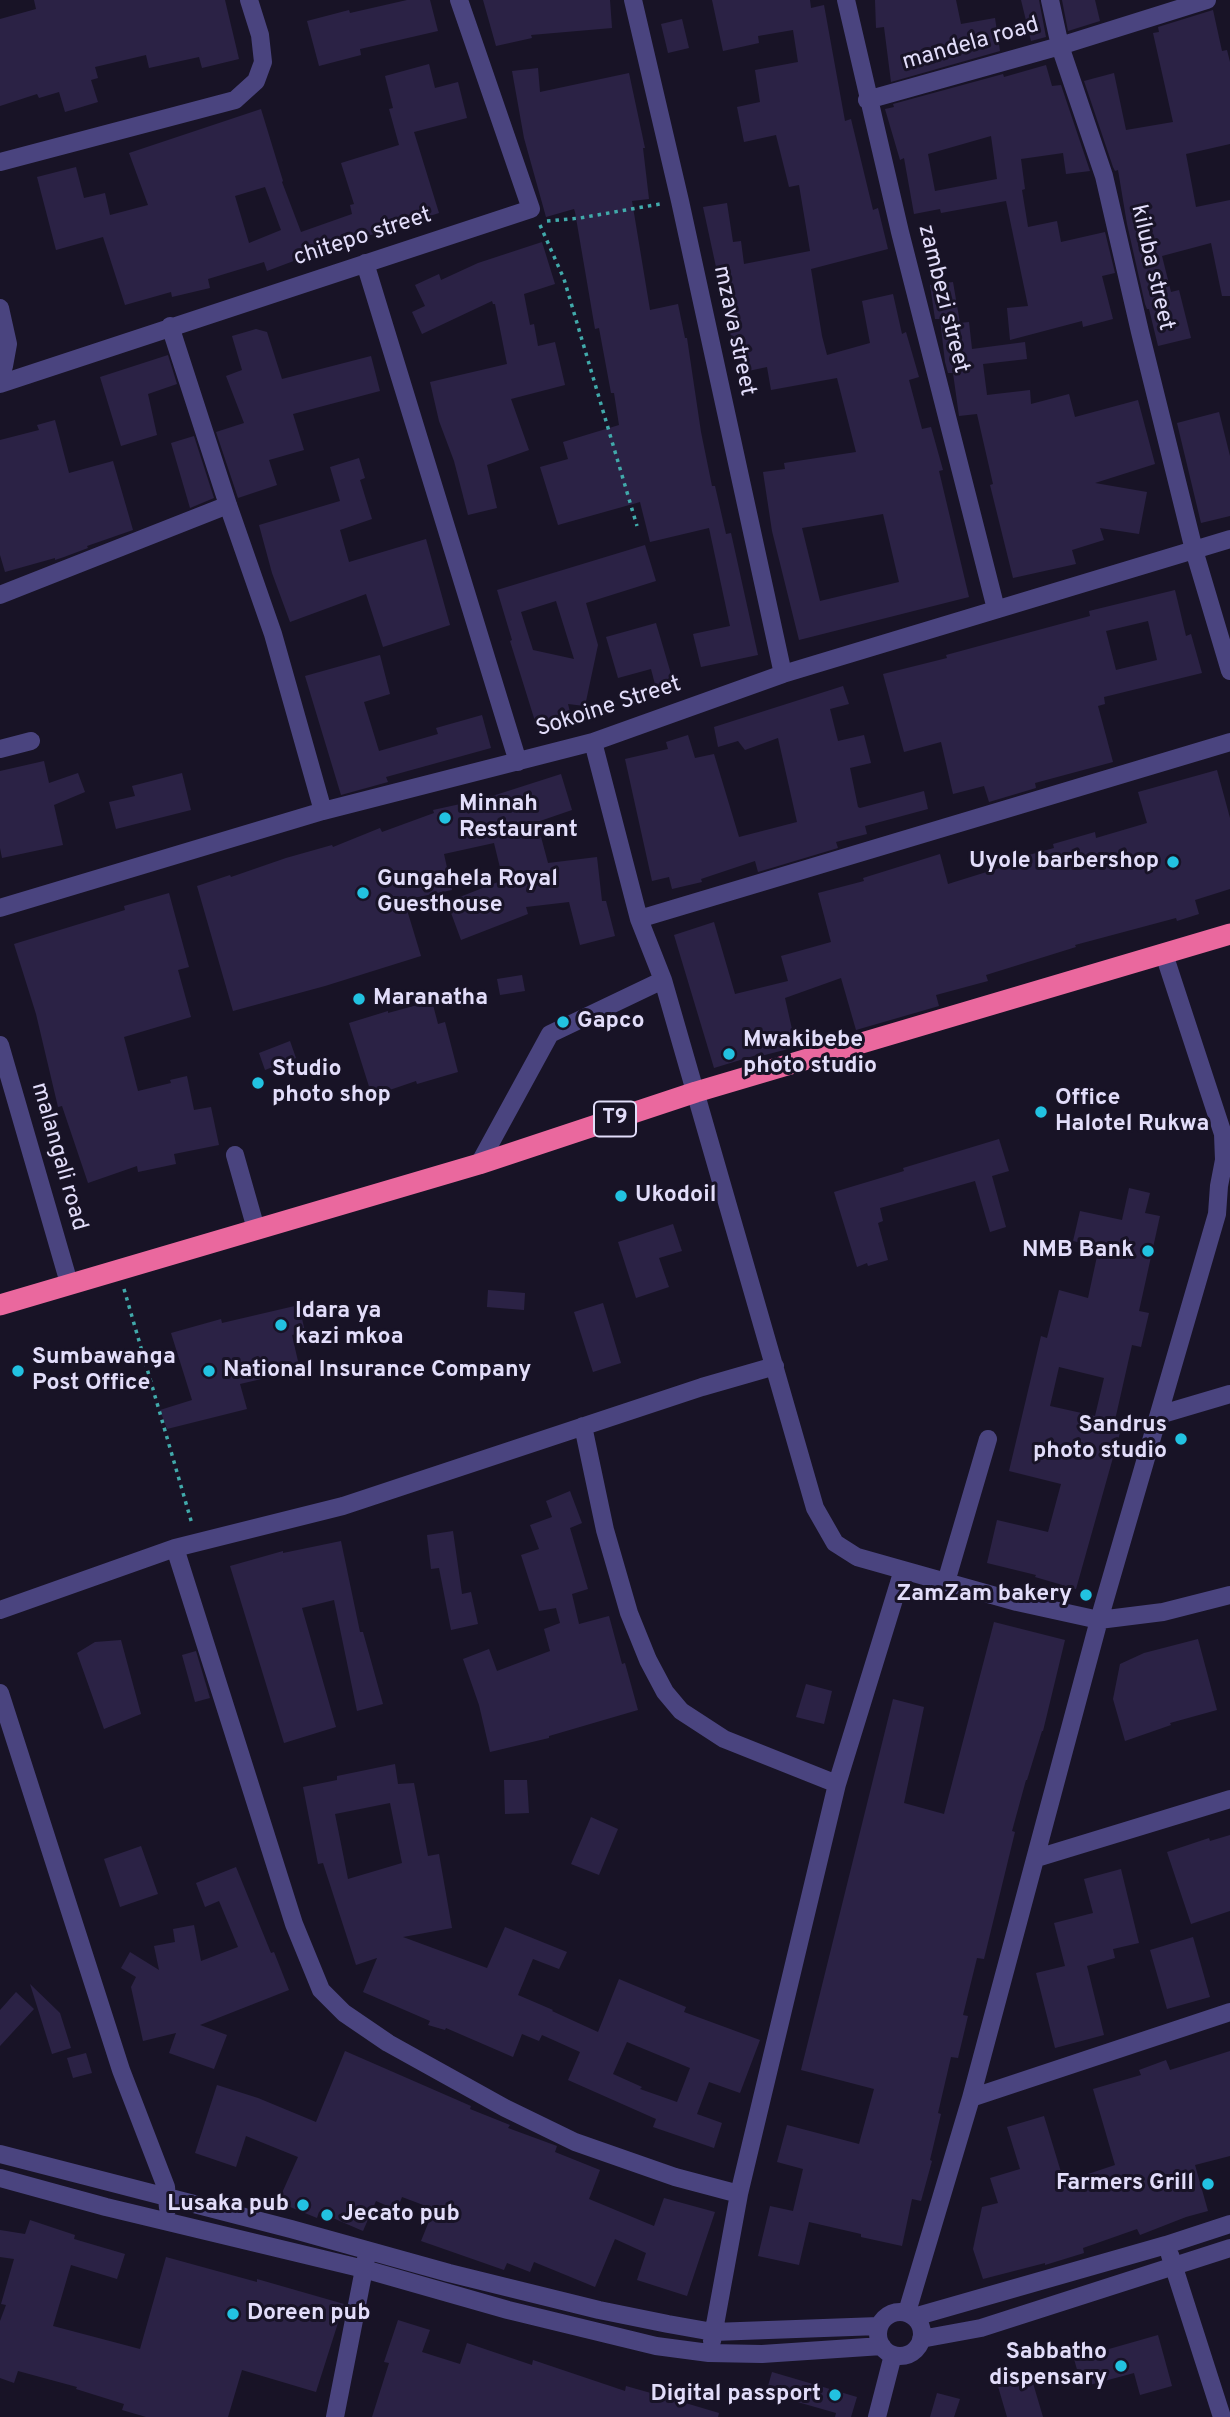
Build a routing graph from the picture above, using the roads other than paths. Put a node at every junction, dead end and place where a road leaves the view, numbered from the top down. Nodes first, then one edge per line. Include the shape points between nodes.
1 (249, 0) edge
2 (459, 0) edge
3 (633, 0) edge
4 (846, 0) edge
5 (1050, 0) edge
6 (1207, 0) edge
7 (1060, 46) junction
8 (867, 100) junction
9 (0, 162) edge
10 (365, 263) junction
11 (0, 308) edge
12 (170, 326) junction
13 (0, 375) edge
14 (0, 384) edge
15 (228, 505) junction
16 (1230, 539) edge
17 (1194, 550) junction
18 (0, 595) edge
19 (996, 609) junction
20 (1230, 671) edge
21 (783, 674) junction
22 (31, 741) dead end
23 (593, 742) junction
24 (1230, 742) edge
25 (0, 749) edge
26 (518, 762) junction
27 (324, 811) junction
28 (0, 908) edge
29 (639, 919) junction
30 (1230, 933) edge
31 (1164, 954) junction
32 (663, 980) junction
33 (0, 1045) edge
34 (696, 1091) junction
35 (235, 1155) dead end
36 (479, 1164) junction
37 (1225, 1184) edge
38 (256, 1229) junction
39 (69, 1283) junction
40 (0, 1304) edge
41 (775, 1366) junction
42 (1230, 1394) edge
43 (1159, 1415) junction
44 (583, 1426) junction
45 (988, 1439) dead end
46 (175, 1548) junction
47 (902, 1570) junction
48 (946, 1582) junction
49 (1230, 1595) edge
50 (0, 1610) edge
51 (1099, 1620) junction
52 (0, 1693) edge
53 (837, 1784) junction
54 (1230, 1799) edge
55 (1037, 1858) junction
56 (1230, 2012) edge
57 (971, 2098) junction
58 (0, 2154) edge
59 (0, 2178) edge
60 (739, 2194) junction
61 (169, 2199) junction
62 (167, 2222) junction
63 (1230, 2224) edge
64 (1166, 2245) junction
65 (1230, 2248) edge
66 (368, 2250) junction
67 (1174, 2266) junction
68 (364, 2269) junction
69 (910, 2315) junction
70 (879, 2326) junction
71 (713, 2332) junction
72 (921, 2339) junction
73 (887, 2350) junction
74 (709, 2353) junction
75 (335, 2417) edge
76 (877, 2417) edge
77 (1222, 2417) edge

1 - 9 street via 263,62 256,81 235,100
2 - 10 street, chitepo street via 535,216
3 - 21 street, mzava street
4 - 8 street, zambezi street
5 - 7 street, kiluba street
6 - 7 street, mandela road
7 - 8 street, mandela road
7 - 17 street, kiluba street via 1104,176
8 - 19 street, zambezi street
10 - 12 street, chitepo street
10 - 26 street
11 - 13 street via 8,344
12 - 14 street, chitepo street
12 - 15 street
15 - 18 street
15 - 27 street via 273,634
16 - 17 street, Sokoine Street
17 - 19 street, Sokoine Street
17 - 20 street, kiluba street
19 - 21 street, Sokoine Street
21 - 23 street, Sokoine Street
22 - 25 street
23 - 26 street, Sokoine Street
23 - 29 street
24 - 29 street
26 - 27 street, Sokoine Street
27 - 28 street, Sokoine Street
29 - 32 street
30 - 31 highway, T9
31 - 34 highway, T9
31 - 37 street via 1223,1134
32 - 34 street
32 - 36 street via 550,1034
33 - 39 street, malangali road
34 - 36 highway, T9
34 - 41 street
35 - 38 street
36 - 38 highway, T9
37 - 43 street
38 - 39 highway, T9
39 - 40 highway, T9
41 - 44 street
41 - 47 street via 815,1508 835,1543 857,1557
42 - 43 street
43 - 51 street
44 - 46 street via 343,1506
44 - 53 street via 629,1613 665,1692 681,1711 724,1739
45 - 48 street
46 - 50 street
46 - 60 street via 294,1924 321,1990 344,2014 388,2043 516,2114 575,2142
47 - 48 street
47 - 53 street
48 - 51 street
49 - 51 street via 1163,1612
51 - 55 street
52 - 61 street via 121,2070
53 - 60 street
54 - 55 street
55 - 57 street
56 - 57 street
57 - 69 street
58 - 61 street
59 - 62 street
60 - 71 street
61 - 62 street
61 - 66 street
62 - 68 street
63 - 64 street
64 - 67 street
64 - 69 street
65 - 67 street
66 - 68 street
66 - 71 street via 599,2310
67 - 72 street via 981,2328
67 - 77 street
68 - 74 street via 508,2310 656,2346
68 - 75 street
69 - 70 street via 894,2312
69 - 72 street via 920,2325
70 - 71 street
70 - 73 street
71 - 74 street
72 - 73 street via 907,2354
73 - 74 street
73 - 76 street

